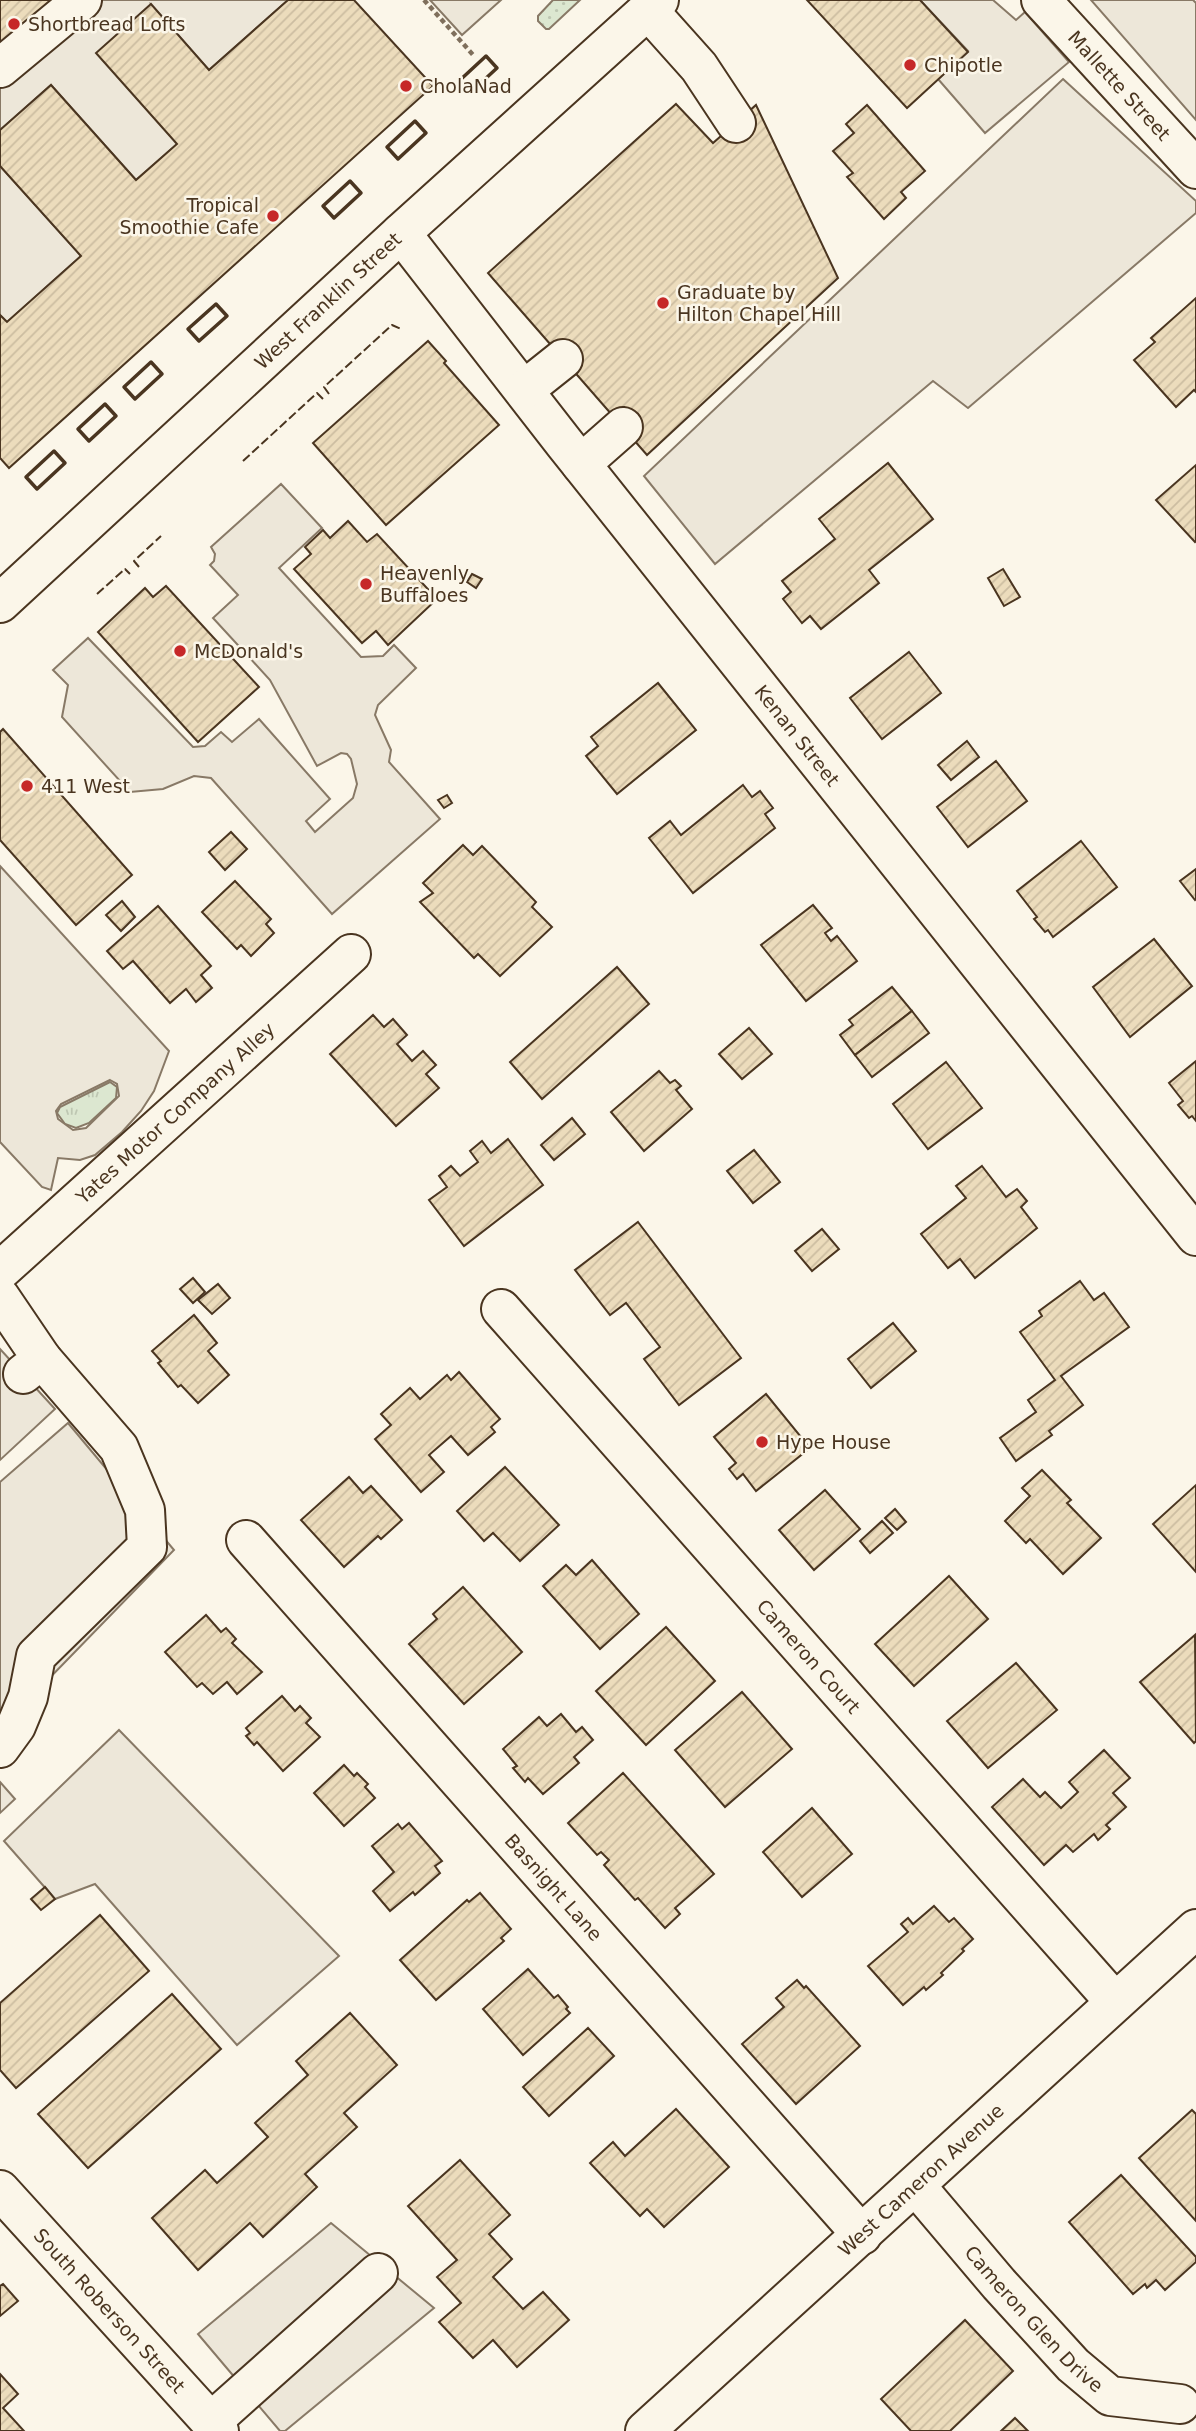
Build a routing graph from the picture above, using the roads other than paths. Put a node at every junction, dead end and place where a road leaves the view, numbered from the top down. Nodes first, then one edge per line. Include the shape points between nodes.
1 (82, 0) edge
2 (1041, 0) edge
3 (653, 5) edge
4 (0, 68) edge
5 (736, 123) dead end
6 (1196, 169) edge
7 (401, 233) junction
8 (563, 359) dead end
9 (524, 390) junction
10 (616, 418) dead end
11 (573, 454) junction
12 (0, 603) edge
13 (351, 954) dead end
14 (1196, 1236) edge
15 (0, 1271) edge
16 (0, 1297) edge
17 (501, 1309) dead end
18 (246, 1540) dead end
19 (0, 1748) edge
20 (1196, 1929) edge
21 (1115, 2003) junction
22 (916, 2186) junction
23 (0, 2190) edge
24 (862, 2235) junction
25 (378, 2273) dead end
26 (1180, 2404) dead end
27 (215, 2427) edge
28 (645, 2431) edge

1 - 4 street
2 - 6 street, Mallette Street
3 - 5 street
3 - 7 street, West Franklin Street
7 - 9 street, Kenan Street
7 - 12 street, West Franklin Street
8 - 9 street
9 - 11 street, Kenan Street
10 - 11 street
11 - 14 street, Kenan Street
13 - 15 street, Yates Motor Company Alley
16 - 19 street via 33,1366 119,1448 145,1510 147,1547 36,1656 24,1707
17 - 21 street, Cameron Court
18 - 24 street, Basnight Lane
20 - 21 street, West Cameron Avenue
21 - 22 street, West Cameron Avenue
22 - 24 street, West Cameron Avenue
22 - 26 street, Cameron Glen Drive via 1073,2365 1111,2396
23 - 27 street, South Roberson Street
24 - 28 street, West Cameron Avenue
25 - 27 street

